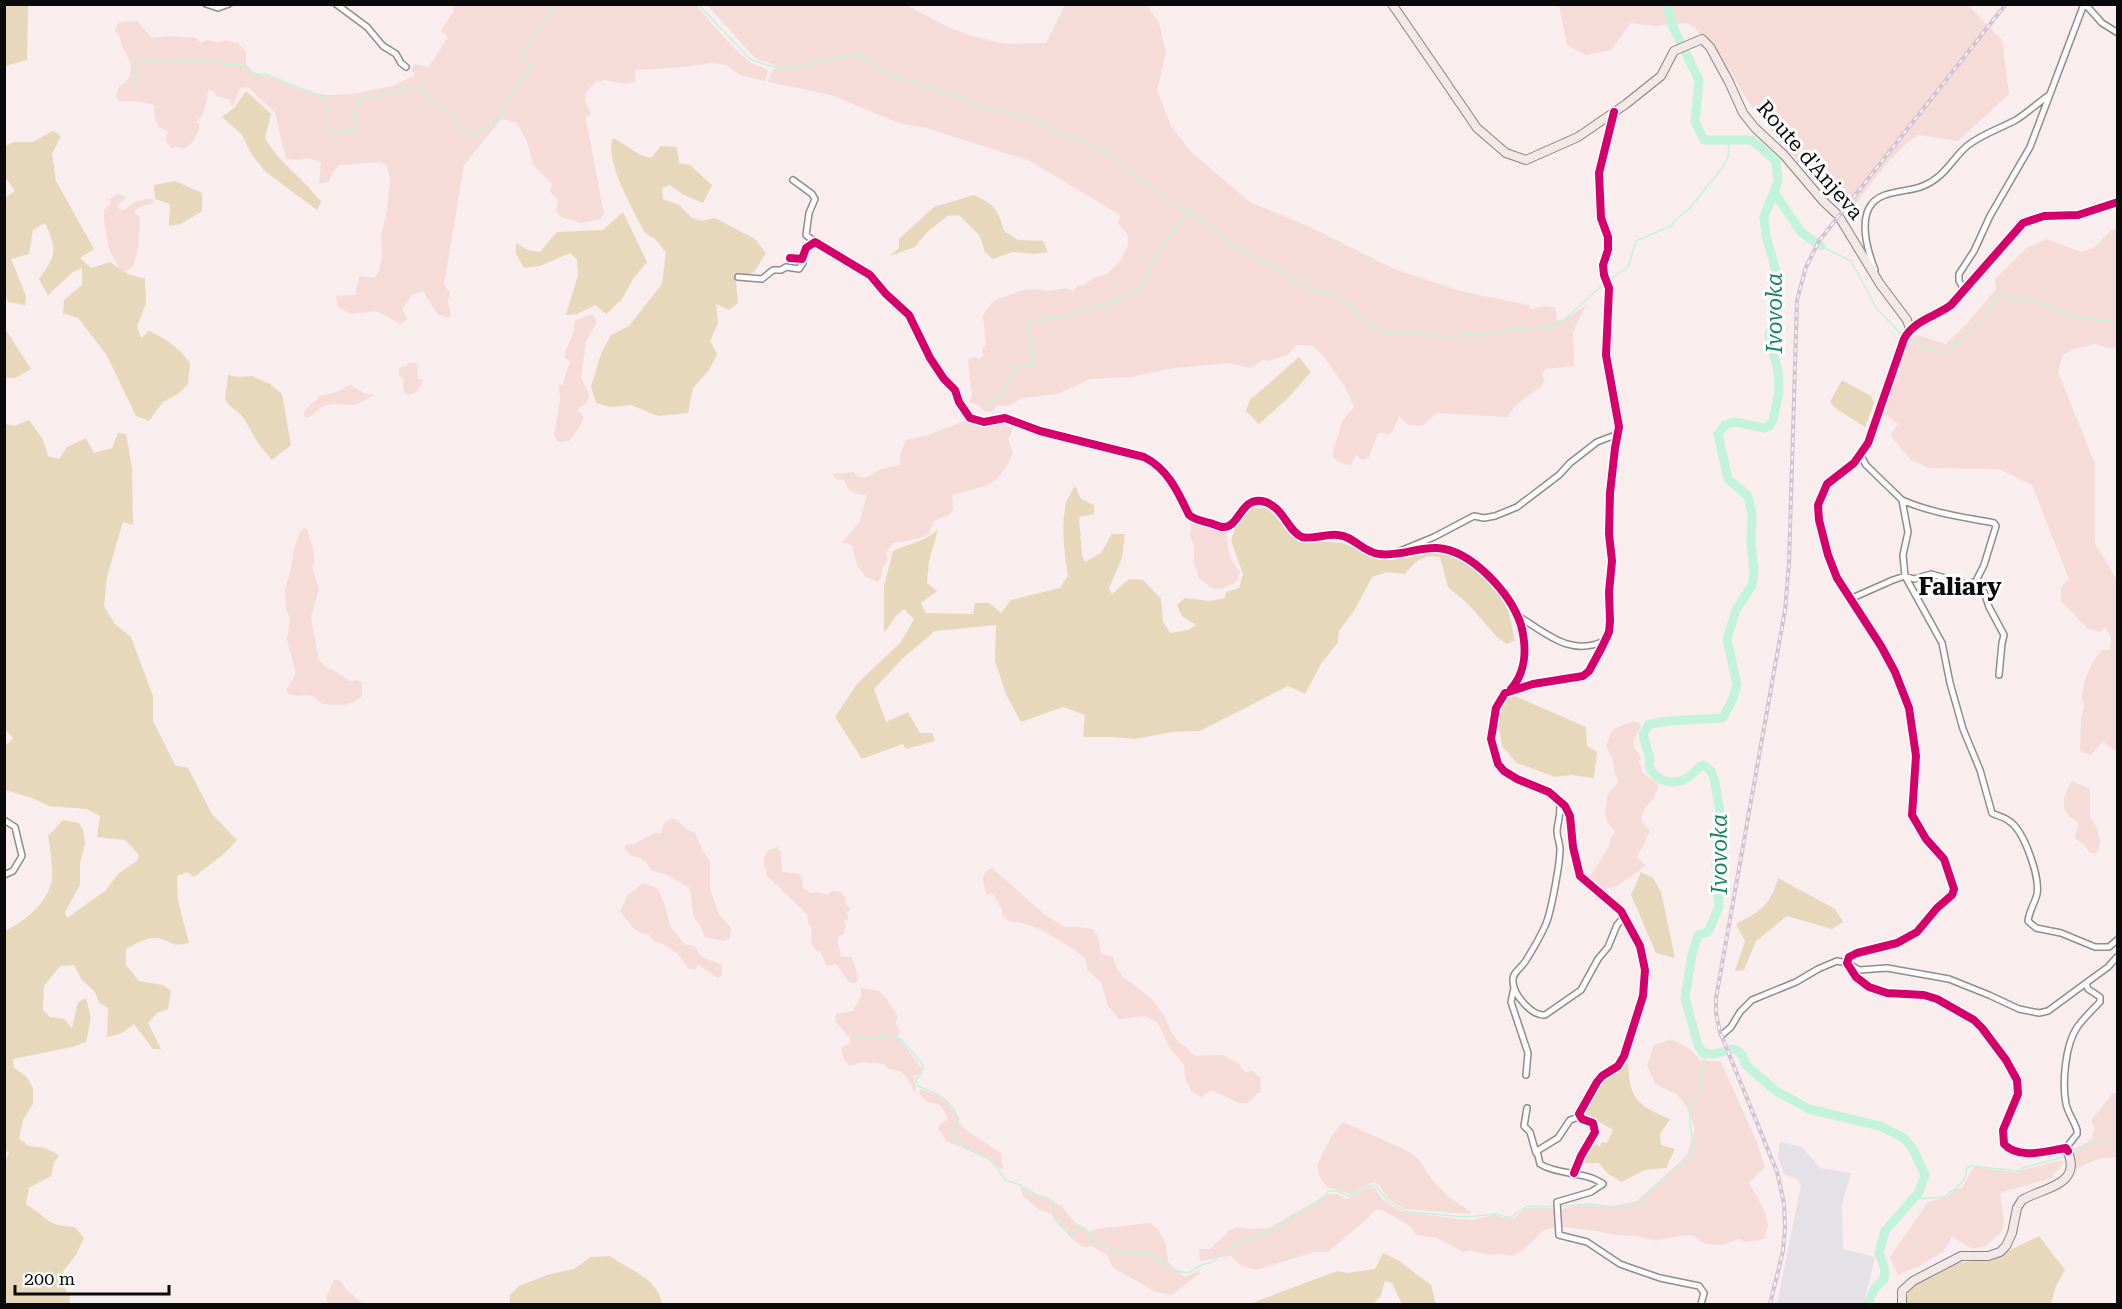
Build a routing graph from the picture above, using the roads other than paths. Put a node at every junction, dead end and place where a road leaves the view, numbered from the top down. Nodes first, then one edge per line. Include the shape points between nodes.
1 (206, 4) edge
2 (229, 4) edge
3 (336, 4) edge
4 (1392, 4) edge
5 (2084, 4) edge
6 (2118, 33) edge
7 (406, 67) dead end
8 (2050, 94) junction
9 (1614, 112) junction
10 (793, 180) dead end
11 (2118, 202) edge
12 (815, 242) junction
13 (790, 258) dead end
14 (802, 259) junction
15 (738, 277) dead end
16 (1880, 284) junction
17 (1964, 289) junction
18 (1902, 312) junction
19 (1922, 321) junction
20 (1907, 333) junction
21 (1618, 434) junction
22 (1860, 454) junction
23 (1902, 500) junction
24 (1393, 554) junction
25 (1905, 576) junction
26 (1967, 585) junction
27 (1850, 599) junction
28 (1516, 615) junction
29 (1605, 641) junction
30 (1999, 675) dead end
31 (1511, 689) junction
32 (1558, 798) junction
33 (4, 820) edge
34 (4, 875) edge
35 (1624, 917) junction
36 (2118, 939) edge
37 (2118, 956) edge
38 (1847, 963) junction
39 (2086, 983) junction
40 (1514, 988) junction
41 (1723, 1034) dead end
42 (1526, 1075) dead end
43 (1527, 1108) dead end
44 (1580, 1117) junction
45 (2067, 1150) junction
46 (1536, 1155) junction
47 (1574, 1173) junction
48 (1701, 1305) edge
49 (1902, 1305) edge

1 - 2 street via 218,8
3 - 7 street via 367,27
4 - 9 street via 1477,129 1506,153 1526,160 1578,137
5 - 6 street
5 - 8 street
8 - 16 street via 2015,120 1984,134 1965,148 1944,173 1924,186 1881,196 1875,201 1869,208 1865,234
8 - 17 street via 2030,147 1959,274
9 - 16 street, Route d'Anjeva via 1661,76 1674,51 1702,39 1710,47 1743,113 1838,215
9 - 21 street via 1599,173 1601,218 1608,237 1603,265 1609,288 1606,355 1620,427
10 - 12 street via 815,199 806,235
11 - 17 street via 2078,215 2044,216 2023,223
12 - 14 street via 806,248
12 - 24 street via 870,275 909,315 930,358 955,390 970,418 984,422 1005,418 1029,428 1144,457 1165,472 1193,519 1228,526 1248,503 1257,500 1277,508 1302,537 1341,535 1367,551
13 - 14 street
14 - 15 street via 799,269 773,270 762,279
16 - 18 street, Route d'Anjeva
17 - 19 street via 1938,315
18 - 19 street
18 - 20 street, Route d'Anjeva
19 - 20 street
20 - 22 street via 1874,430
21 - 24 street via 1597,442 1517,507 1495,516 1474,516
21 - 29 street via 1610,493 1610,621
22 - 23 street
22 - 27 street via 1827,484 1818,505 1828,555
23 - 25 street via 1908,532 1903,555
23 - 26 street via 1928,511 1994,523 1981,572 1976,581
24 - 28 street via 1438,548 1462,556 1494,582
25 - 26 street via 1914,579 1931,574
25 - 27 street
25 - 36 street via 1942,643 1963,729 1992,813 2015,826 2033,859 2037,896 2028,917 2030,924 2095,947 2109,947
26 - 30 street via 1984,592 2004,635
27 - 38 street via 1895,672 1908,708 1916,756 1912,814 1926,839 1944,859 1954,889 1917,932 1897,943 1857,953
28 - 29 street via 1571,646 1593,646
28 - 31 street via 1525,656 1519,680
29 - 31 street via 1583,676
31 - 32 street via 1496,708 1491,740 1498,764 1517,779
32 - 35 street via 1570,816 1580,876
32 - 40 street via 1560,859 1547,923 1525,963 1515,973
33 - 34 street via 15,827 22,856 13,871
35 - 40 street via 1581,990 1545,1015 1533,1012
35 - 44 street via 1640,946 1645,970 1643,996 1624,1056 1618,1066 1597,1082 1581,1108
37 - 39 street
38 - 39 street via 1859,970 1887,968 1949,979 2019,1010 2039,1013 2048,1011
38 - 41 street via 1826,964 1796,982 1752,1000
38 - 45 street via 1869,987 1937,999 1974,1020 2017,1080 2018,1094 2003,1130 2004,1144 2018,1153
39 - 45 street via 2100,1002 2071,1037 2065,1092 2077,1134
40 - 42 street via 1511,1002 1528,1053
43 - 46 street via 1524,1126 1530,1132
44 - 46 street via 1570,1120 1562,1135 1539,1148
44 - 47 street via 1593,1123 1595,1132
45 - 49 street via 2070,1173 2060,1184 2022,1200 2012,1233 2000,1252 1961,1256 1913,1281 1902,1292
46 - 47 street via 1546,1168
47 - 48 street via 1601,1182 1602,1186 1557,1202 1559,1235 1587,1242 1630,1268 1699,1286 1704,1293

